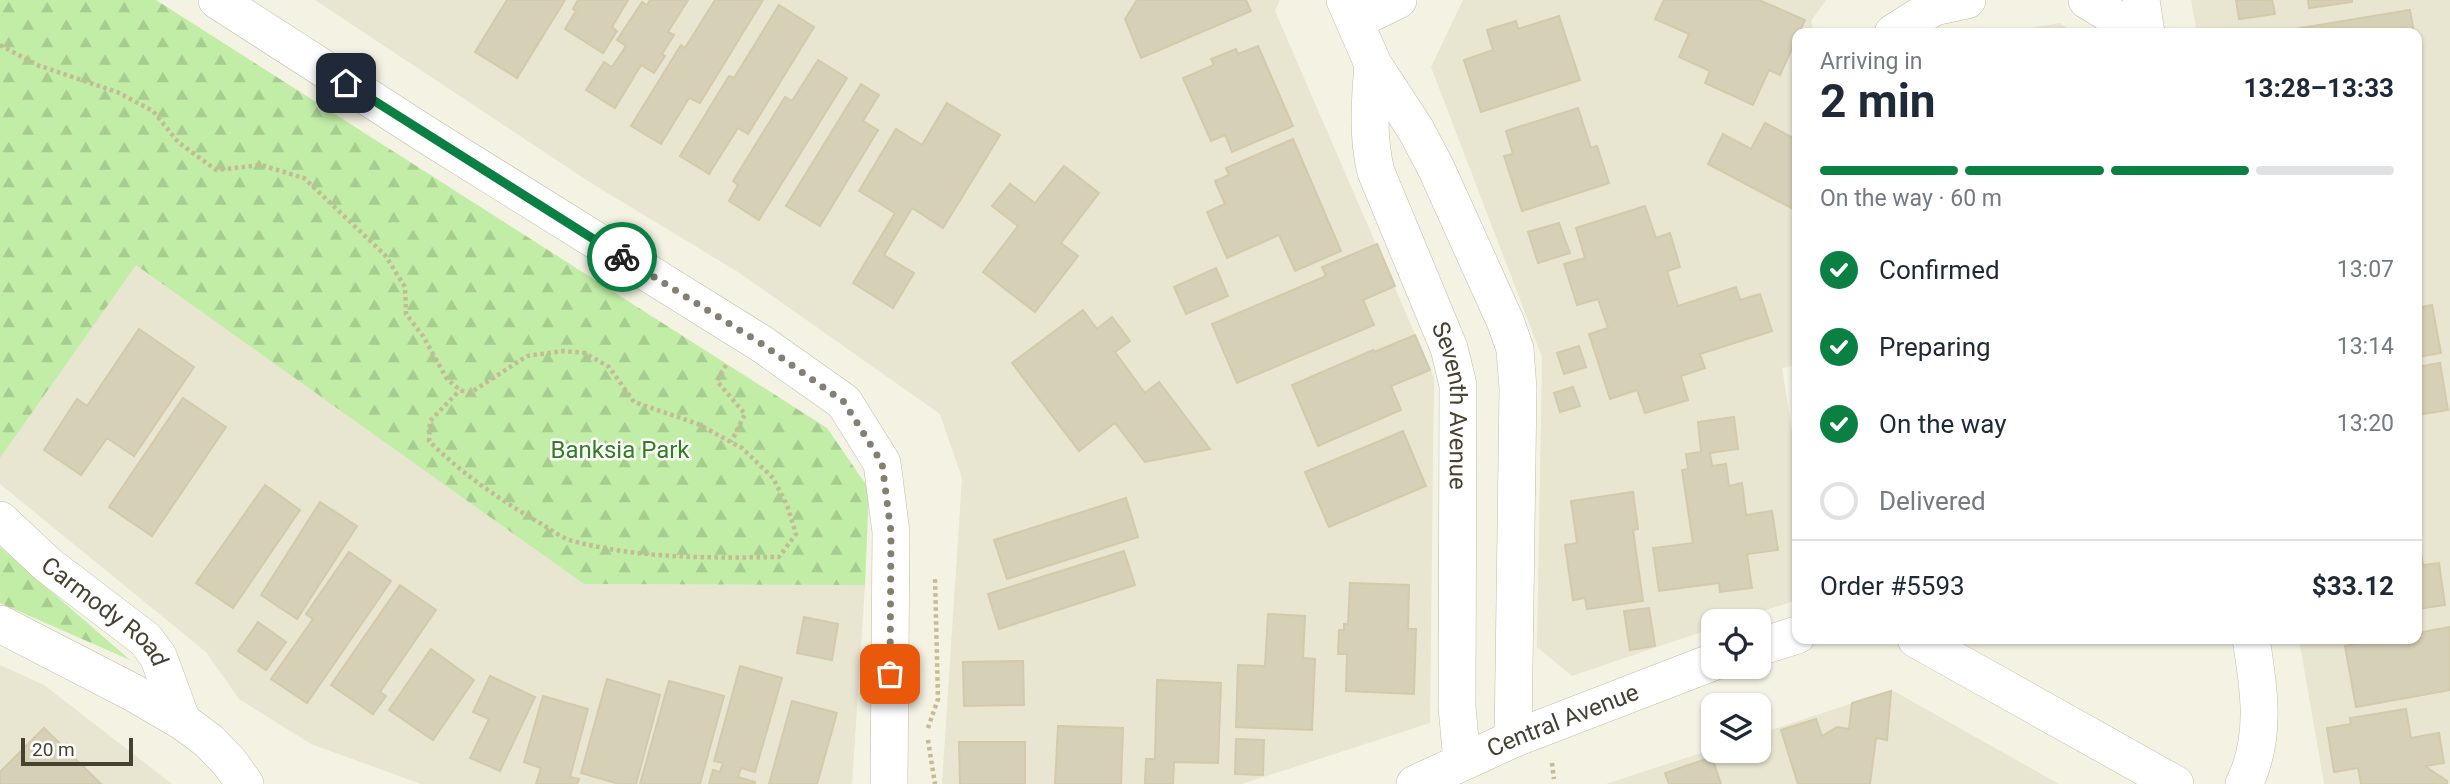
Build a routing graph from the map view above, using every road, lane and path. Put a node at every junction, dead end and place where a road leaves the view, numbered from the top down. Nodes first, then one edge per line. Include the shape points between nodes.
1 (217, 0) edge
2 (1398, 0) edge
3 (1967, 0) edge
4 (2087, 0) edge
5 (2141, 0) edge
6 (1350, 10) edge
7 (1901, 28) edge
8 (2126, 28) edge
9 (2145, 28) edge
10 (0, 45) edge
11 (1373, 65) junction
12 (726, 365) dead end
13 (460, 390) junction
14 (731, 442) junction
15 (0, 520) edge
16 (935, 577) dead end
17 (0, 624) edge
18 (1792, 637) edge
19 (1771, 643) edge
20 (1925, 644) edge
21 (2252, 644) edge
22 (1701, 667) edge
23 (182, 721) junction
24 (1513, 739) junction
25 (1462, 761) junction
26 (244, 784) edge
27 (889, 784) edge
28 (935, 784) edge
29 (1415, 784) edge
30 (2175, 784) edge
31 (2244, 784) edge

1 - 27 street via 762,344 844,402 882,463 891,532
2 - 6 street
3 - 7 street via 1934,8
4 - 8 street
5 - 9 street
6 - 11 street, Seventh Avenue
10 - 13 path via 37,65 117,92 153,111 178,142 216,170 261,165 304,178 385,255 405,287 406,314 447,379
11 - 24 street, Seventh Avenue via 1436,167 1515,349
11 - 25 street, Seventh Avenue via 1369,126 1376,172 1449,348 1458,385 1457,699
12 - 14 path via 717,381 745,414
13 - 14 path via 470,393 527,356 585,353 609,367 634,402 698,424
13 - 14 path via 430,421 429,441 483,486 570,541 646,554 779,557 796,534 787,505 773,478
15 - 23 street, Carmody Road via 48,565 145,639 158,656
16 - 28 path via 939,699 927,732
17 - 23 street, Carmody Road
18 - 19 street
20 - 30 street
21 - 31 street via 2259,733 2254,764
22 - 24 street, Central Avenue
23 - 26 street, Carmody Road via 209,741
24 - 25 street, Central Avenue
25 - 29 street, Central Avenue

